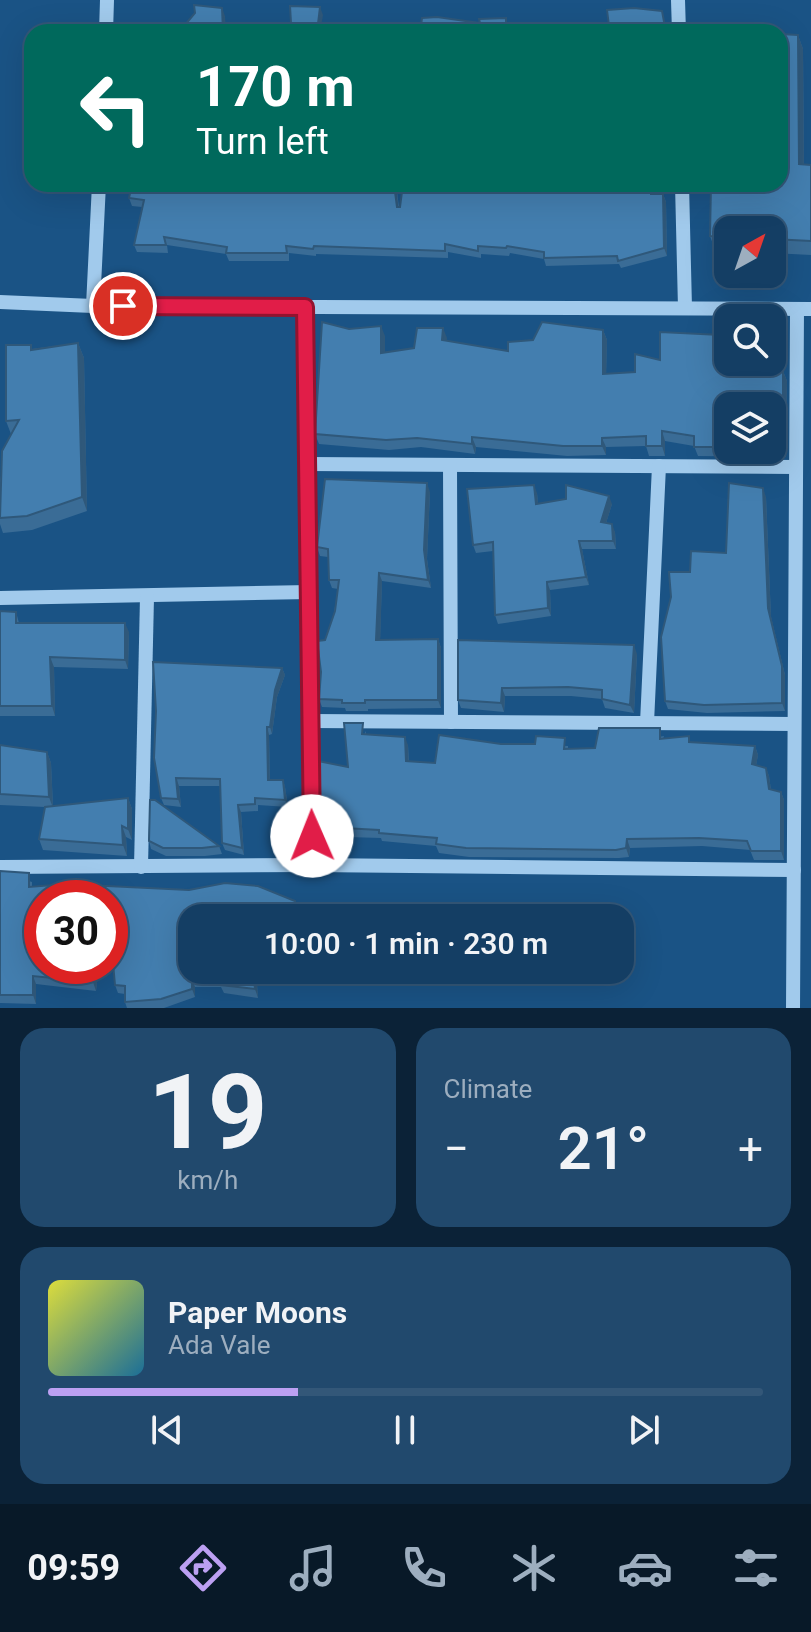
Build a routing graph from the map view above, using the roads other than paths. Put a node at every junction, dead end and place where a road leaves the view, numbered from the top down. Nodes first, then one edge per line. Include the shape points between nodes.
1 (107, 0) edge
2 (678, 0) edge
3 (106, 24) edge
4 (679, 24) edge
5 (99, 192) edge
6 (682, 192) edge
7 (0, 302) edge
8 (93, 306) junction
9 (305, 307) junction
10 (685, 308) junction
11 (804, 309) edge
12 (307, 464) junction
13 (450, 465) junction
14 (659, 466) junction
15 (796, 467) junction
16 (309, 592) junction
17 (795, 595) junction
18 (811, 595) edge
19 (147, 597) junction
20 (0, 598) edge
21 (310, 721) junction
22 (451, 722) junction
23 (647, 723) junction
24 (794, 724) junction
25 (312, 865) junction
26 (0, 867) edge
27 (141, 867) junction
28 (794, 870) junction
29 (793, 1008) edge

1 - 3 street
2 - 4 street
5 - 8 street
6 - 10 street
7 - 8 street
8 - 9 street
9 - 10 street
9 - 12 street
10 - 11 street
11 - 15 street
12 - 13 street
12 - 16 street
13 - 14 street
13 - 22 street
14 - 15 street
14 - 23 street
15 - 17 street
16 - 19 street
16 - 21 street
17 - 18 street
17 - 24 street
19 - 20 street
19 - 27 street
21 - 22 street
21 - 25 street
22 - 23 street
23 - 24 street
24 - 28 street
25 - 27 street
25 - 28 street
26 - 27 street
28 - 29 street

